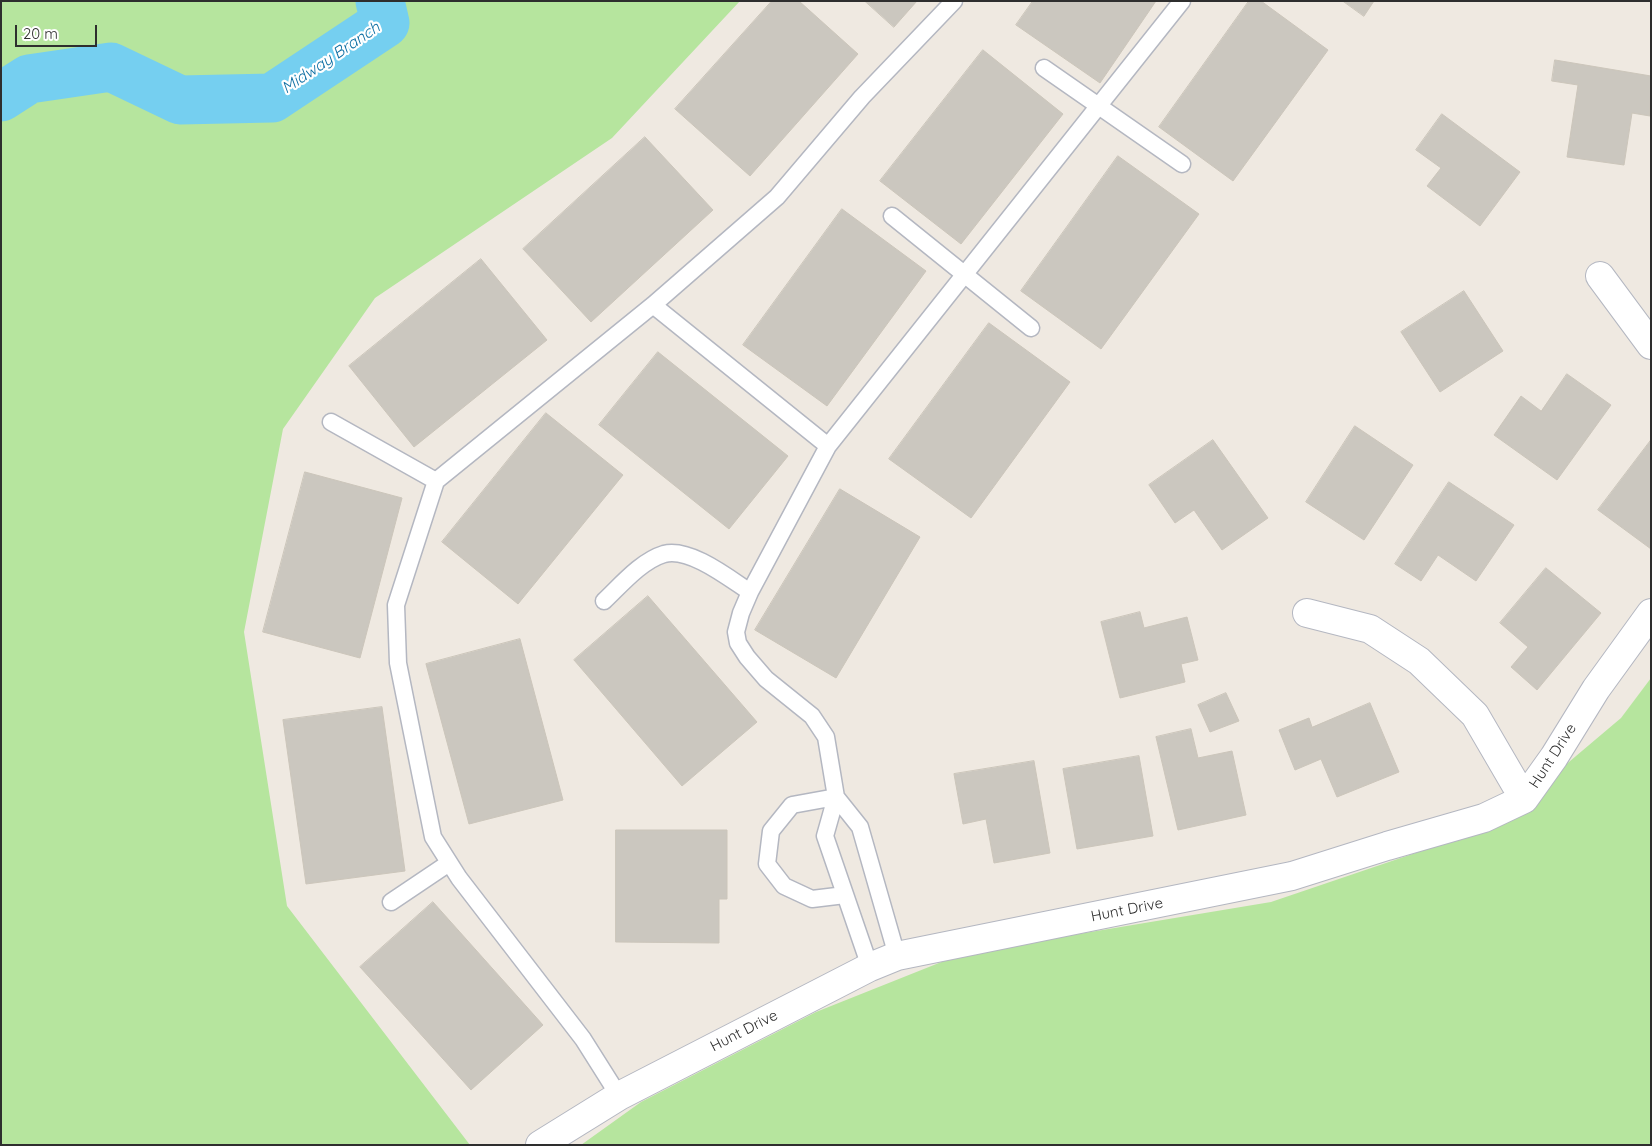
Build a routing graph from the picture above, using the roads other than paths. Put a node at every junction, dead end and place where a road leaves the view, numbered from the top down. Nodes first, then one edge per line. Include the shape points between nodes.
1 (954, 1) edge
2 (1182, 1) edge
3 (1044, 68) dead end
4 (1098, 107) junction
5 (1182, 164) dead end
6 (892, 216) dead end
7 (964, 274) junction
8 (1600, 276) dead end
9 (653, 305) junction
10 (1032, 328) dead end
11 (1651, 346) edge
12 (331, 422) dead end
13 (828, 446) junction
14 (436, 481) junction
15 (750, 592) junction
16 (604, 601) dead end
17 (1307, 613) dead end
18 (1651, 613) edge
19 (836, 797) junction
20 (1524, 799) junction
21 (449, 863) junction
22 (845, 895) junction
23 (391, 902) dead end
24 (897, 956) junction
25 (870, 967) junction
26 (619, 1096) junction
27 (540, 1145) edge

1 - 9 lane via 862,97 777,197
2 - 4 lane
3 - 4 lane
4 - 5 lane
4 - 7 lane
6 - 7 lane
7 - 10 lane
7 - 13 lane
8 - 11 street
9 - 13 lane
9 - 14 lane
12 - 14 lane
13 - 15 lane
14 - 21 lane via 396,605 398,663 433,837
15 - 16 lane via 708,564 687,555 666,554 649,562
15 - 19 lane via 736,632 738,643 766,679 812,716 826,737
17 - 20 street via 1370,629 1419,661 1475,715
18 - 20 street, Hunt Drive via 1596,688
19 - 22 lane via 825,836
19 - 22 lane via 792,805 771,830 767,864 784,886 812,899
19 - 24 lane via 860,828
20 - 24 street, Hunt Drive via 1484,818 1292,876
21 - 23 lane
21 - 26 lane via 582,1040
22 - 25 lane
24 - 25 street, Hunt Drive
25 - 26 street, Hunt Drive
26 - 27 street, Hunt Drive

